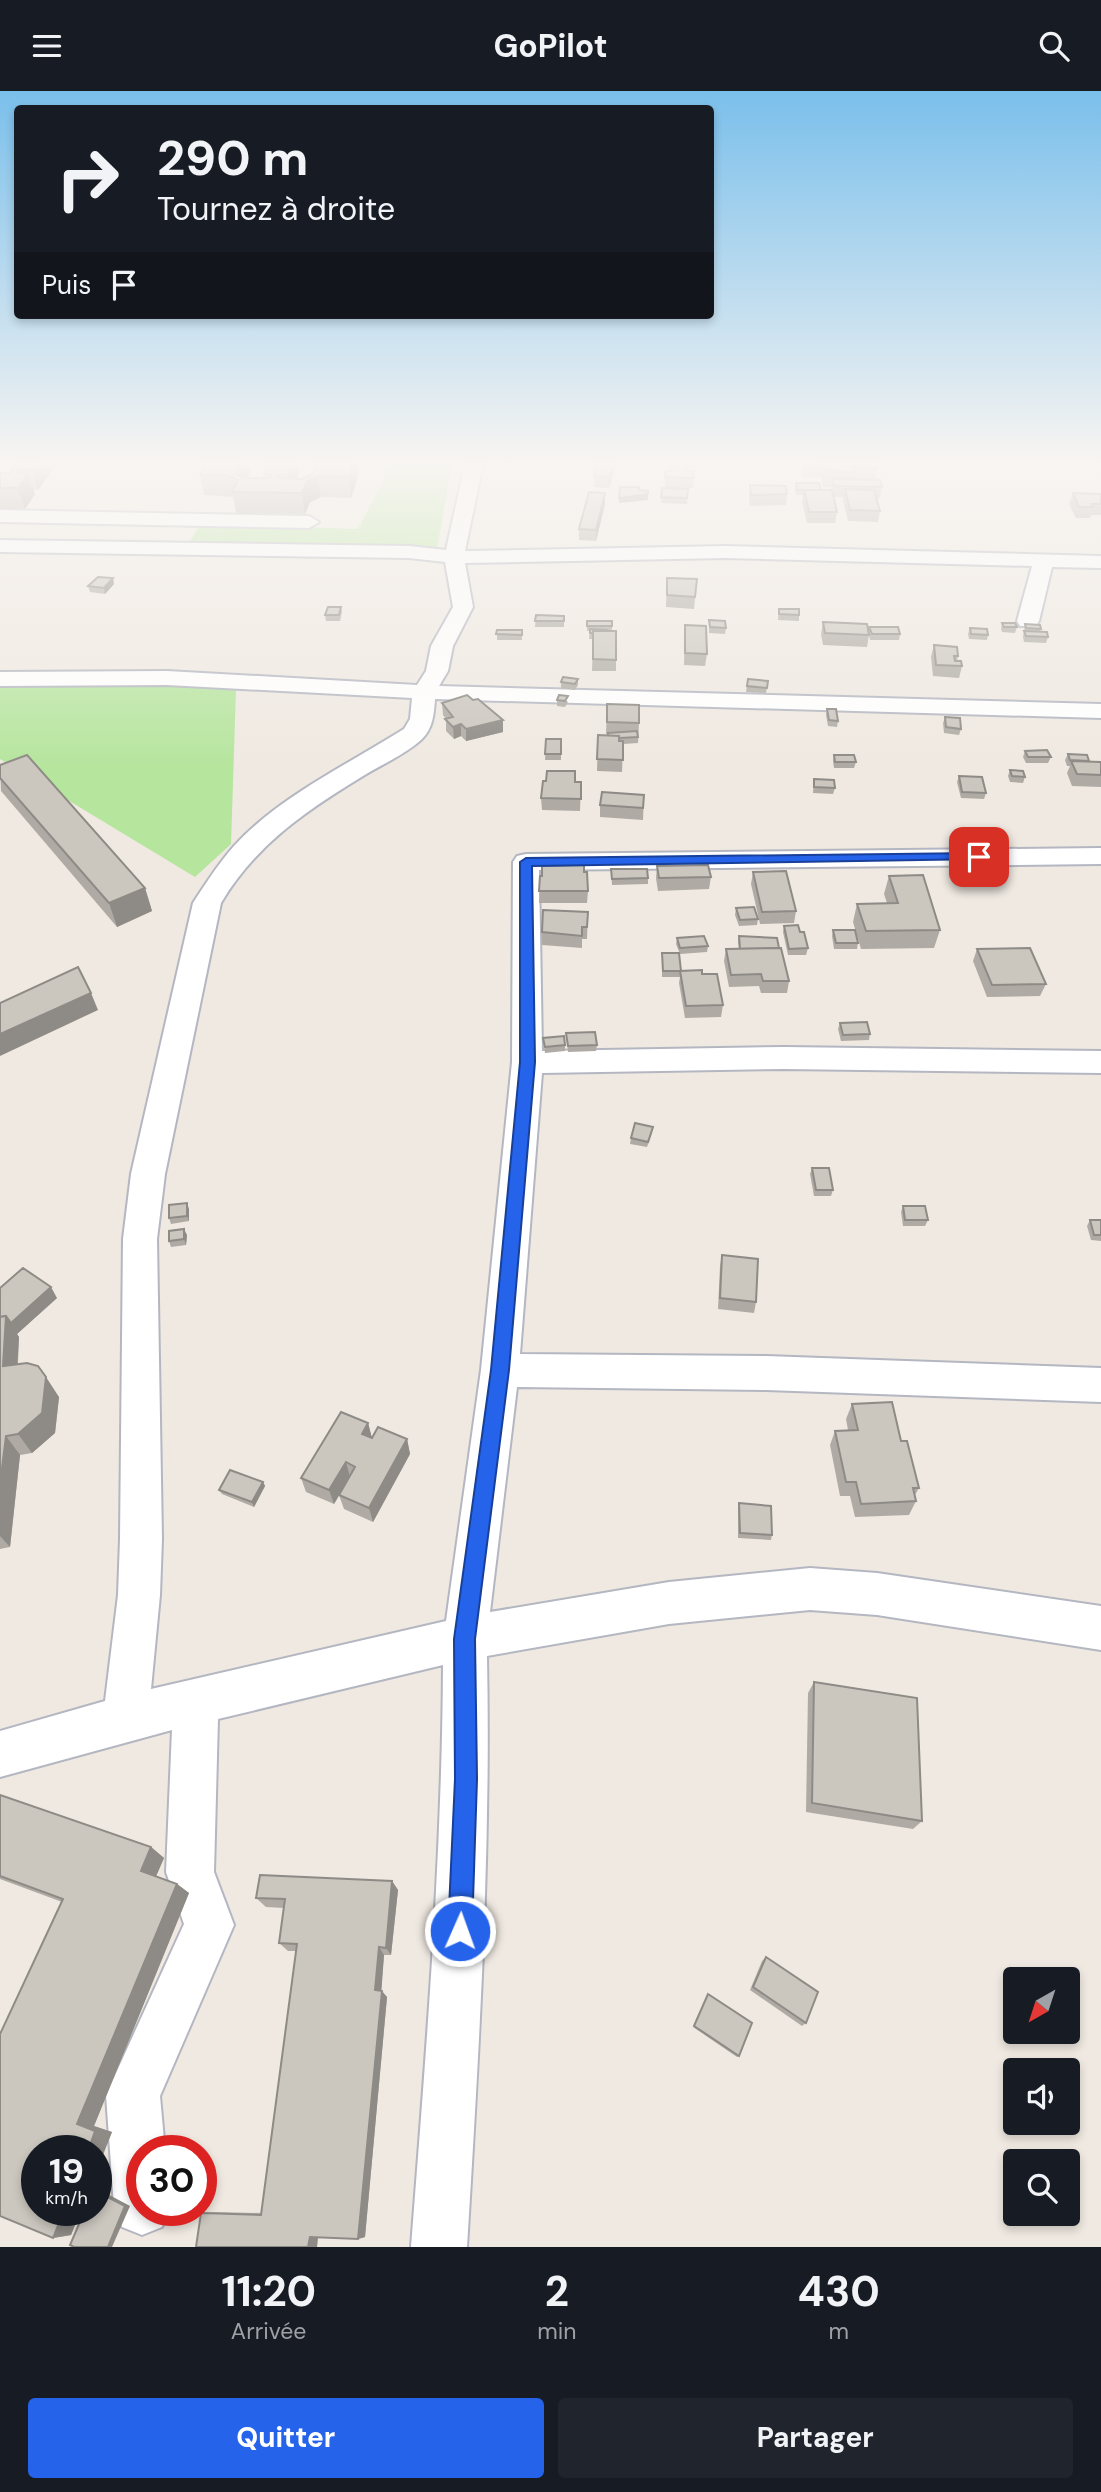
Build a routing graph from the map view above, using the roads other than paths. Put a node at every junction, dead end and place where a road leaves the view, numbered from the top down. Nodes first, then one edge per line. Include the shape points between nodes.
1 (456, 565) edge
2 (1043, 565) edge
3 (1028, 621) edge
4 (0, 679) edge
5 (424, 691) junction
6 (1101, 711) edge
7 (1101, 856) edge
8 (527, 1062) junction
9 (1101, 1062) edge
10 (500, 1370) junction
11 (1101, 1385) edge
12 (1101, 1628) edge
13 (465, 1639) junction
14 (196, 1701) junction
15 (126, 1718) junction
16 (0, 1754) edge
17 (136, 2135) edge
18 (439, 2247) edge

1 - 5 street via 463,607
2 - 3 street
4 - 5 street via 167,678
5 - 6 street
5 - 15 street via 422,719 413,734 278,822 245,850 207,903 148,1174 140,1239 141,1539
7 - 8 street via 526,862
8 - 9 street via 784,1058
8 - 10 street
10 - 11 street via 766,1373
10 - 13 street
12 - 13 street via 877,1594 810,1589 669,1603
13 - 14 street
13 - 18 street via 466,1779 459,1959
14 - 15 street
14 - 17 street via 190,1872 209,1925 133,2095
15 - 16 street

